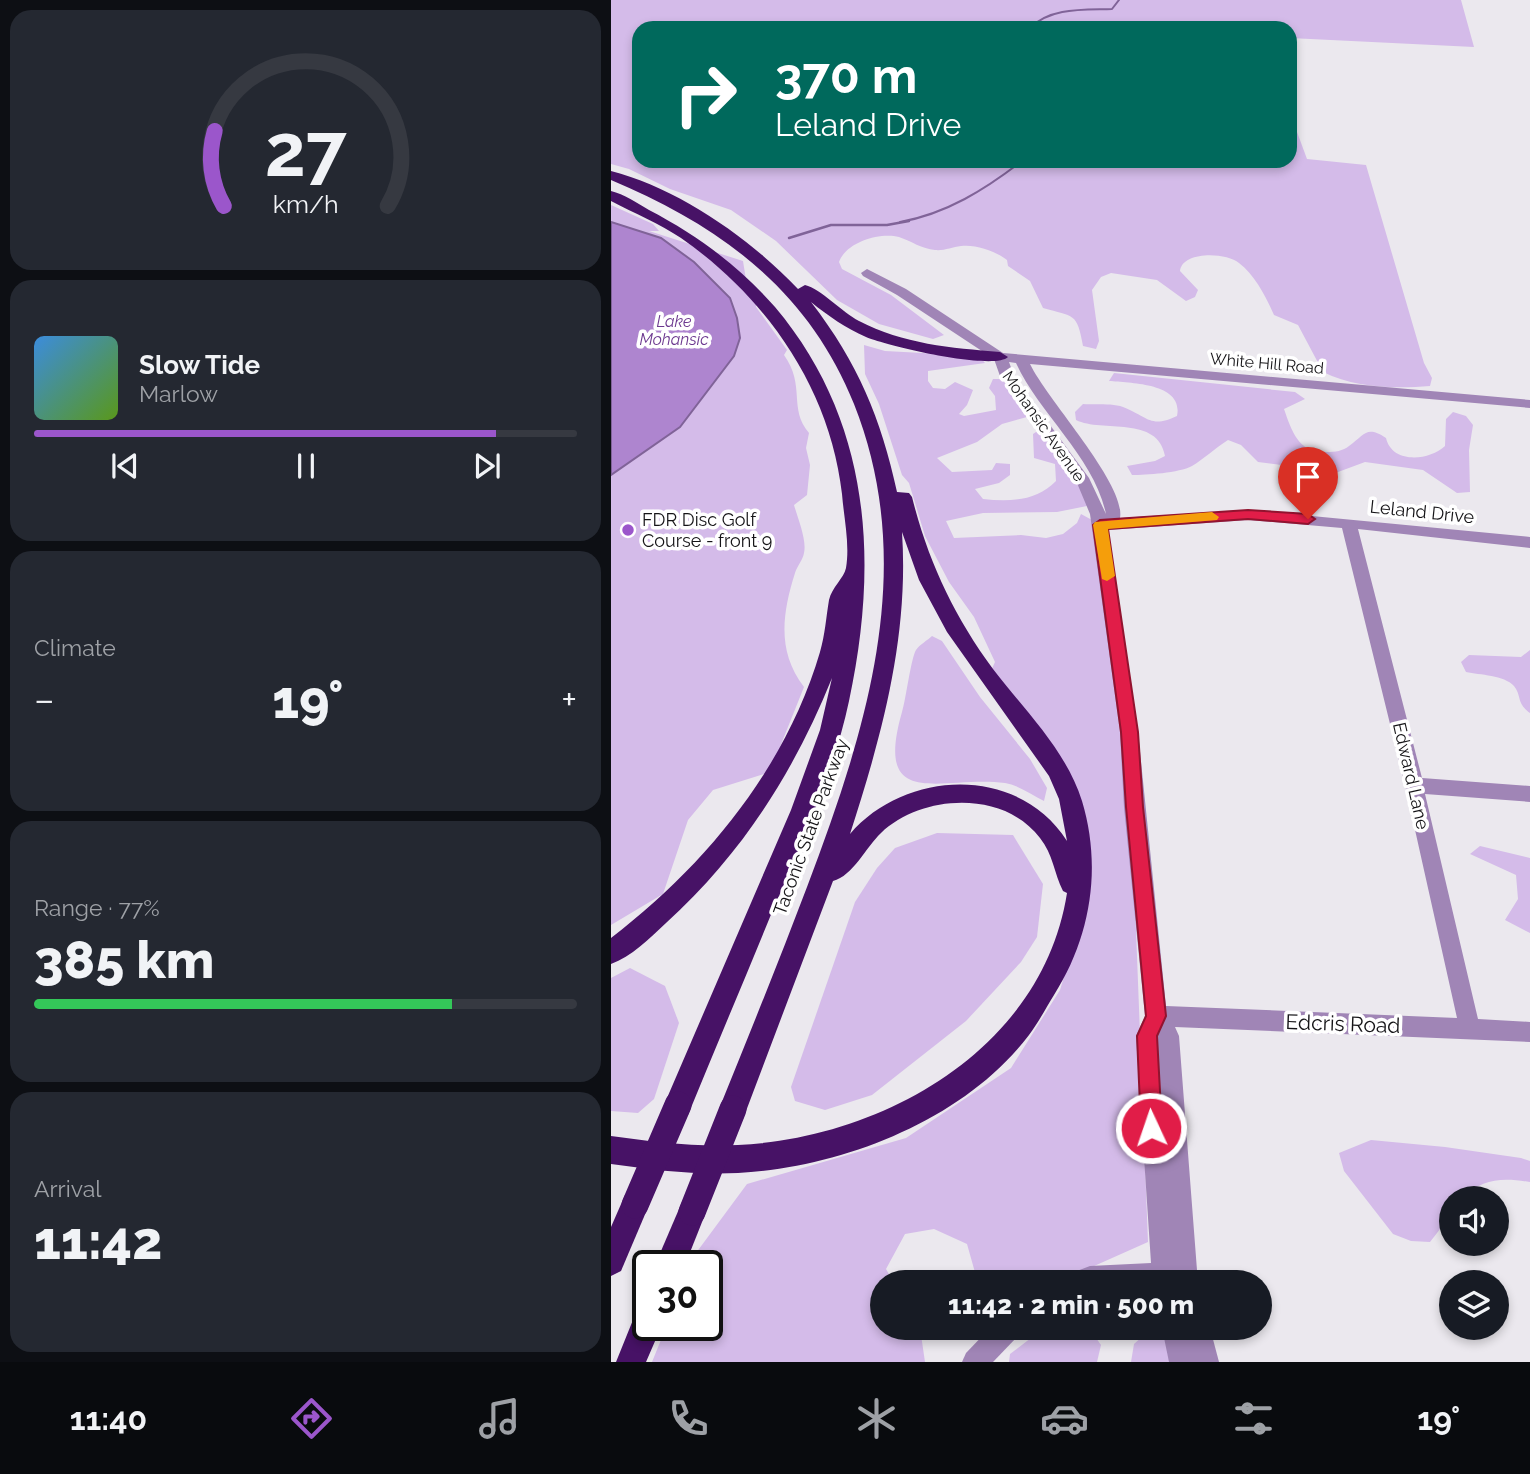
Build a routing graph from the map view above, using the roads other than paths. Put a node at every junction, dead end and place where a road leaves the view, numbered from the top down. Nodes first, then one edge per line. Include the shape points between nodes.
1 (611, 175) edge
2 (611, 195) edge
3 (730, 237) junction
4 (867, 273) dead end
5 (1000, 356) junction
6 (1021, 358) junction
7 (1530, 404) edge
8 (881, 458) junction
9 (1349, 523) junction
10 (1100, 525) junction
11 (1530, 543) edge
12 (856, 573) junction
13 (1414, 785) junction
14 (1530, 794) edge
15 (819, 888) junction
16 (1073, 921) junction
17 (611, 953) edge
18 (1156, 1016) junction
19 (1470, 1030) junction
20 (1530, 1032) edge
21 (611, 1150) edge
22 (677, 1250) edge
23 (611, 1261) edge
24 (1170, 1270) edge
25 (996, 1340) edge
26 (1177, 1340) edge
27 (1200, 1340) edge
28 (640, 1341) edge
29 (631, 1362) edge
30 (975, 1362) edge
31 (1182, 1362) edge
32 (1206, 1362) edge

1 - 3 highway, Taconic State Parkway via 677,204
2 - 12 highway, Taconic State Parkway via 663,220 715,255 760,296 798,345 828,402 843,445 855,518
3 - 5 highway via 770,259 824,306 858,328 919,348
3 - 8 highway, Taconic State Parkway via 785,284 831,340 870,416
4 - 5 street, Mohansic Avenue
5 - 6 street, White Hill Road
5 - 10 street, Mohansic Avenue via 1007,376 1084,482
6 - 7 street, White Hill Road
6 - 10 street, Mohansic Avenue via 1030,379 1105,488 1114,516
8 - 15 highway, Taconic State Parkway via 895,545 891,635 871,740
8 - 16 highway via 899,479 915,551 941,607 963,644 1051,760 1067,790 1081,873
9 - 10 street, Leland Drive via 1248,515
9 - 11 street, Leland Drive
9 - 13 street, Edward Lane
10 - 18 street, Mohansic Avenue via 1129,732
12 - 17 highway via 842,589 834,635 812,704 766,791 707,869 652,922
12 - 23 highway, Taconic State Parkway, bridge via 846,666 817,773
13 - 14 street
13 - 19 street, Edward Lane
15 - 16 highway via 859,838 889,814 929,797 978,794 1022,808 1053,835 1067,862
15 - 22 highway, Taconic State Parkway, bridge
16 - 21 highway via 1048,985 1018,1028 960,1083 893,1124 832,1146 770,1157 694,1159
18 - 19 street, Edcris Road
18 - 24 street, Mohansic Avenue via 1147,1036
19 - 20 street, Edcris Road
25 - 30 street
26 - 31 street
27 - 32 street
28 - 29 highway

